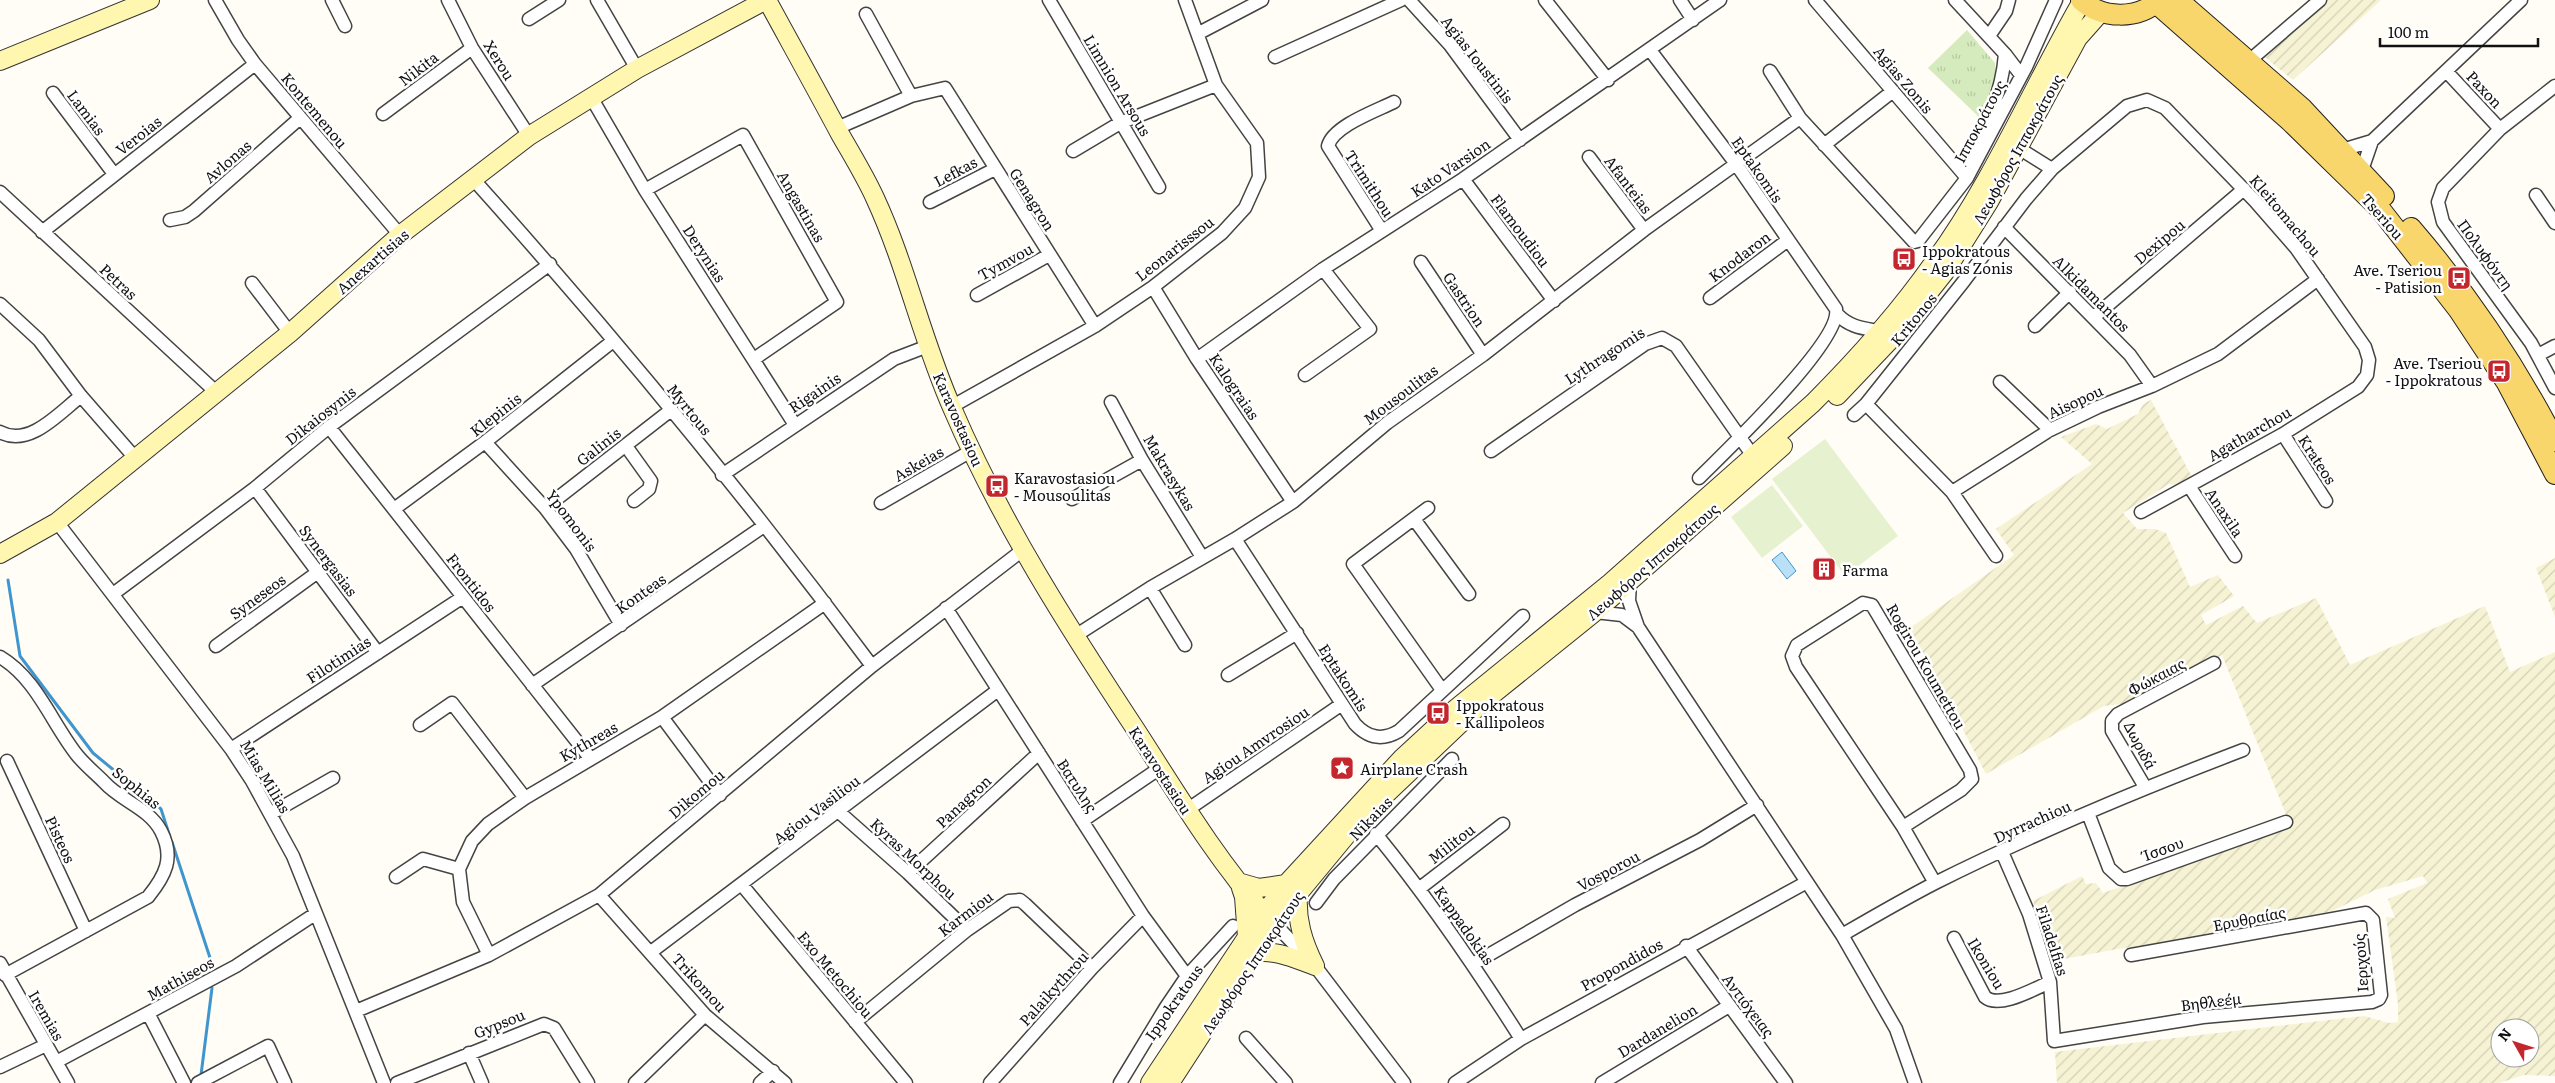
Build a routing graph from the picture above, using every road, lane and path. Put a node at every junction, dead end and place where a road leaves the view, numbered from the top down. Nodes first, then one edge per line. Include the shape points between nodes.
1 (215, 0) edge
2 (332, 0) edge
3 (448, 0) edge
4 (558, 0) edge
5 (597, 0) edge
6 (766, 0) edge
7 (1049, 0) edge
8 (1185, 0) edge
9 (1262, 0) edge
10 (1401, 0) edge
11 (1409, 0) edge
12 (1546, 0) edge
13 (1680, 0) edge
14 (1720, 0) edge
15 (1815, 0) edge
16 (1955, 0) edge
17 (2009, 0) edge
18 (2056, 0) edge
19 (2178, 0) edge
20 (2320, 0) edge
21 (2521, 0) edge
22 (2082, 1) edge
23 (2157, 1) edge
24 (143, 2) edge
25 (2101, 12) junction
26 (866, 14) dead end
27 (529, 19) dead end
28 (1693, 20) junction
29 (345, 26) dead end
30 (1199, 33) junction
31 (1988, 36) junction
32 (472, 48) junction
33 (1650, 50) junction
34 (2005, 54) junction
35 (1275, 57) dead end
36 (0, 61) edge
37 (2249, 61) junction
38 (255, 64) junction
39 (636, 69) junction
40 (1770, 71) dead end
41 (2446, 71) junction
42 (2021, 75) junction
43 (1608, 80) junction
44 (2040, 80) junction
45 (1216, 85) junction
46 (2554, 89) edge
47 (1893, 91) junction
48 (53, 93) dead end
49 (911, 96) junction
50 (592, 97) junction
51 (2147, 100) joint
52 (1394, 102) dead end
53 (383, 114) dead end
54 (300, 118) junction
55 (1800, 118) junction
56 (1120, 123) junction
57 (837, 128) junction
58 (2500, 129) junction
59 (529, 136) junction
60 (1520, 140) junction
61 (2372, 141) junction
62 (1824, 145) junction
63 (2020, 149) junction
64 (2342, 150) junction
65 (1073, 151) dead end
66 (1589, 158) dead end
67 (1967, 160) dead end
68 (1736, 164) junction
69 (995, 169) junction
70 (2052, 169) junction
71 (2362, 170) junction
72 (114, 174) junction
73 (1967, 178) junction
74 (1463, 179) junction
75 (474, 180) junction
76 (1159, 187) dead end
77 (2244, 189) junction
78 (645, 190) junction
79 (0, 192) edge
80 (2536, 196) dead end
81 (930, 202) dead end
82 (170, 220) dead end
83 (2555, 223) edge
84 (2004, 227) junction
85 (1644, 230) junction
86 (1382, 231) junction
87 (42, 232) junction
88 (400, 235) junction
89 (1788, 240) junction
90 (1049, 255) junction
91 (1421, 262) dead end
92 (550, 264) junction
93 (1324, 268) junction
94 (2318, 278) junction
95 (252, 283) dead end
96 (1153, 286) junction
97 (2070, 292) junction
98 (977, 295) dead end
99 (1710, 298) dead end
100 (1554, 301) junction
101 (0, 304) edge
102 (1837, 312) junction
103 (2094, 317) junction
104 (1095, 326) junction
105 (2035, 326) dead end
106 (1856, 327) junction
107 (1878, 331) junction
108 (290, 333) junction
109 (613, 341) junction
110 (928, 346) junction
111 (2555, 346) edge
112 (1861, 351) junction
113 (1483, 355) junction
114 (2538, 355) junction
115 (754, 359) junction
116 (1197, 359) junction
117 (1304, 375) dead end
118 (2367, 375) joint
119 (2000, 382) dead end
120 (2152, 386) junction
121 (2555, 388) edge
122 (216, 392) junction
123 (81, 396) junction
124 (1111, 402) dead end
125 (1866, 404) junction
126 (951, 407) junction
127 (671, 410) junction
128 (1854, 415) dead end
129 (794, 425) junction
130 (329, 427) junction
131 (2050, 430) junction
132 (0, 432) edge
133 (2283, 434) junction
134 (1741, 437) junction
135 (2555, 441) edge
136 (485, 442) junction
137 (626, 446) junction
138 (971, 451) junction
139 (1491, 451) dead end
140 (1753, 456) junction
141 (136, 459) junction
142 (1142, 460) junction
143 (2555, 474) edge
144 (722, 475) junction
145 (1699, 478) dead end
146 (2189, 486) junction
147 (255, 488) junction
148 (1952, 492) junction
149 (1072, 499) dead end
150 (634, 501) dead end
151 (2326, 501) dead end
152 (1293, 502) junction
153 (880, 503) dead end
154 (545, 508) junction
155 (1428, 508) dead end
156 (394, 509) junction
157 (2141, 512) dead end
158 (1414, 519) junction
159 (57, 522) junction
160 (764, 526) junction
161 (1235, 539) junction
162 (1024, 549) junction
163 (0, 554) edge
164 (1996, 556) dead end
165 (2235, 556) dead end
166 (1202, 557) junction
167 (318, 572) junction
168 (1630, 581) junction
169 (1150, 588) junction
170 (113, 594) junction
171 (1469, 594) dead end
172 (463, 597) junction
173 (825, 603) junction
174 (946, 608) junction
175 (1595, 612) junction
176 (1523, 616) dead end
177 (621, 625) junction
178 (1638, 627) junction
179 (1297, 633) junction
180 (1075, 636) junction
181 (1184, 645) dead end
182 (216, 646) dead end
183 (378, 653) junction
184 (0, 656) edge
185 (2214, 663) dead end
186 (872, 666) junction
187 (1228, 675) dead end
188 (532, 685) junction
189 (998, 690) junction
190 (1442, 690) junction
191 (1342, 704) junction
192 (662, 717) junction
193 (2114, 718) joint
194 (420, 725) dead end
195 (231, 749) junction
196 (2242, 750) dead end
197 (1039, 753) junction
198 (590, 758) junction
199 (1452, 759) dead end
200 (6, 761) dead end
201 (1160, 768) junction
202 (334, 778) dead end
203 (2145, 787) junction
204 (720, 795) junction
205 (525, 798) junction
206 (1757, 805) junction
207 (1187, 810) junction
208 (838, 812) junction
209 (2088, 813) junction
210 (270, 814) junction
211 (1082, 821) junction
212 (2286, 822) dead end
213 (1503, 824) dead end
214 (1903, 826) junction
215 (1376, 834) junction
216 (2002, 852) junction
217 (459, 869) junction
218 (908, 874) junction
219 (396, 877) dead end
220 (1238, 882) junction
221 (1807, 882) junction
222 (1935, 883) junction
223 (742, 886) junction
224 (1292, 888) junction
225 (1420, 888) junction
226 (599, 895) junction
227 (1316, 903) dead end
228 (315, 914) junction
229 (1270, 914) junction
230 (1142, 916) junction
231 (2372, 917) joint
232 (1232, 926) dead end
233 (967, 930) junction
234 (86, 931) junction
235 (1842, 935) junction
236 (1954, 938) dead end
237 (1251, 945) junction
238 (1686, 946) junction
239 (651, 952) junction
240 (489, 955) junction
241 (2131, 955) dead end
242 (1473, 964) junction
243 (1315, 966) junction
244 (1092, 968) junction
245 (2, 969) edge
246 (1187, 976) junction
247 (2050, 982) junction
248 (2372, 1002) joint
249 (1728, 1006) junction
250 (356, 1011) junction
251 (148, 1013) junction
252 (705, 1015) junction
253 (855, 1022) junction
254 (1246, 1038) dead end
255 (1521, 1039) junction
256 (2054, 1041) joint
257 (46, 1044) junction
258 (469, 1053) junction
259 (56, 1062) junction
260 (0, 1067) edge
261 (773, 1071) junction
262 (68, 1083) edge
263 (184, 1083) edge
264 (198, 1083) edge
265 (285, 1083) edge
266 (384, 1083) edge
267 (397, 1083) edge
268 (482, 1083) edge
269 (588, 1083) edge
270 (635, 1083) edge
271 (760, 1083) edge
272 (785, 1083) edge
273 (906, 1083) edge
274 (990, 1083) edge
275 (1120, 1083) edge
276 (1150, 1083) edge
277 (1170, 1083) edge
278 (1286, 1083) edge
279 (1404, 1083) edge
280 (1455, 1083) edge
281 (1602, 1083) edge
282 (1786, 1083) edge
283 (1915, 1083) edge

1 - 38 street, Kontemenou
2 - 29 street
3 - 32 street, Xerou
4 - 27 street
5 - 39 street
6 - 39 main road, Anexartisias
6 - 57 main road, Karavostasiou
7 - 56 street, Limnion Arsous
8 - 30 street, Leonarisssou
9 - 30 street
10 - 35 street
11 - 60 street, Agias Ioustinis via 1450,45
12 - 43 street
13 - 28 street
14 - 28 street, Kato Varsion
15 - 47 street, Agias Zonis
16 - 31 street
17 - 31 street via 2006,11
18 - 42 street, Ιπποκράτους
19 - 37 main road, Tseriou
20 - 37 street
21 - 41 street
22 - 25 main road
22 - 44 main road, Λεωφόρος Ιπποκράτους
23 - 25 main road via 2139,12 2120,15
23 - 143 main road, Tseriou via 2290,121 2380,209 2463,317 2507,383
24 - 36 main road
25 - 63 main road, Λεωφόρος Ιπποκράτους via 2078,38
26 - 49 street
28 - 33 street, Kato Varsion
30 - 45 street, Leonarisssou
31 - 34 street
32 - 53 street, Nikita
32 - 59 street, Xerou
33 - 43 street, Kato Varsion
33 - 68 street, Eptakomis
34 - 42 street
34 - 67 street via 2000,90 1989,121
37 - 64 main road, Tseriou via 2302,108
38 - 54 street, Kontemenou
38 - 72 street, Veroias
39 - 50 main road, Anexartisias
40 - 55 street
41 - 58 street, Paxon
41 - 61 street
42 - 44 street
42 - 73 street, Ιπποκράτους
43 - 60 street, Kato Varsion
44 - 107 main road, Λεωφόρος Ιπποκράτους via 1992,170 1934,263
45 - 56 street
45 - 96 street, Leonarisssou via 1257,143 1259,177 1245,208 1222,233
46 - 58 street, Πολυφόντη
47 - 62 street
47 - 73 street, Agias Zonis
48 - 72 street, Lamias
49 - 57 street
49 - 69 street, Genagron via 945,88
50 - 59 main road, Anexartisias
50 - 78 street, Derynias
51 - 70 street, Kritonos via 2127,106
51 - 77 street, Kleitomachou via 2165,108
52 - 86 street, Trimithou via 1338,130 1328,146
54 - 82 street, Avlonas via 194,211
54 - 88 street, Kontemenou
55 - 62 street
55 - 68 street, Mousoulitas
56 - 65 street
56 - 76 street, Limnion Arsous
57 - 110 main road, Karavostasiou via 875,197 906,275
58 - 114 street, Πολυφόντη via 2443,188 2438,202 2443,222
59 - 75 main road, Anexartisias
60 - 74 street, Kato Varsion
61 - 64 street
61 - 71 street
62 - 73 street, Ιπποκράτους via 1911,241 1918,241
63 - 70 street
63 - 168 main road, Λεωφόρος Ιπποκράτους via 1944,272 1895,335 1820,413
64 - 71 main road, Tseriou
66 - 85 street, Afanteias
68 - 85 street, Mousoulitas
68 - 89 street, Eptakomis
69 - 81 street, Lefkas
69 - 90 street, Genagron
70 - 84 street, Kritonos
71 - 135 main road, Tseriou via 2461,288 2491,331
72 - 87 street, Veroias
74 - 86 street, Kato Varsion
74 - 100 street, Flamoudiou
75 - 88 main road, Anexartisias
75 - 92 street, Myrtous
77 - 94 street, Kleitomachou
77 - 103 street, Dexipou
78 - 115 street, Derynias
78 - 115 street, Angastinas via 743,135 837,302
79 - 87 street, Petras
80 - 83 street
84 - 97 street, Alkidamantos
84 - 125 street, Kritonos
85 - 100 street, Mousoulitas
86 - 93 street, Kato Varsion
87 - 122 street, Petras
88 - 108 main road, Anexartisias
89 - 99 street, Knodaron
89 - 102 street, Eptakomis
90 - 98 street, Tymvou
90 - 104 street, Genagron
91 - 113 street, Gastrion
92 - 109 street, Myrtous
92 - 130 street, Dikaiosynis
93 - 116 street, Kato Varsion
93 - 117 street via 1370,329
94 - 118 street, Kleitomachou via 2365,347 2369,360
94 - 120 street, Aisopou via 2218,354
95 - 108 street
96 - 104 street, Leonarisssou
96 - 116 street, Kalograias
97 - 103 street, Alkidamantos
97 - 105 street
100 - 113 street, Mousoulitas
101 - 123 street via 39,340
102 - 106 street
102 - 134 street via 1830,332 1806,365
103 - 120 street, Alkidamantos via 2130,355
104 - 126 street, Leonarisssou
106 - 107 street
106 - 112 street
107 - 112 main road, Λεωφόρος Ιπποκράτους
108 - 122 main road, Anexartisias
109 - 127 street, Myrtous
109 - 136 street, Klepinis
110 - 126 main road, Karavostasiou
110 - 129 street, Rigainis via 894,359
111 - 114 street
112 - 140 main road, Λεωφόρος Ιπποκράτους via 1813,403
113 - 152 street, Mousoulitas via 1387,423
114 - 121 street, Πολυφόντη
115 - 129 street, Derynias
116 - 152 street, Kalograias
118 - 133 street, Agatharchou via 2358,388
119 - 131 street
120 - 131 street, Aisopou
122 - 141 main road, Anexartisias
123 - 132 street via 25,436 9,437
123 - 141 street
124 - 142 street, Makrasykas
125 - 128 street, Kritonos
125 - 148 street
126 - 138 main road, Karavostasiou
127 - 137 street, Galinis
127 - 144 street, Myrtous
129 - 144 street, Rigainis
130 - 147 street, Dikaiosynis
130 - 156 street, Frontidos
131 - 148 street, Aisopou
133 - 146 street, Agatharchou
133 - 151 street, Krateos
134 - 139 street, Lythragomis via 1676,346 1662,338 1645,344
134 - 140 street, Lythragomis
134 - 145 street
136 - 154 street, Ypomonis
136 - 156 street, Klepinis
137 - 150 street via 651,481 649,490
137 - 154 street, Galinis
138 - 153 street, Askeias
138 - 162 main road, Karavostasiou
140 - 224 main road, Λεωφόρος Ιπποκράτους via 1610,583 1454,710 1402,758 1351,811
141 - 159 main road, Anexartisias
142 - 149 street
142 - 166 street, Makrasykas
144 - 160 street, Myrtous
146 - 157 street, Agatharchou
146 - 165 street, Anaxila
147 - 167 street, Synergasias
147 - 170 street, Dikaiosynis
148 - 164 street
152 - 161 street, Mousoulitas
154 - 177 street, Ypomonis via 576,549
155 - 158 street
156 - 172 street, Frontidos
158 - 171 street
158 - 190 street via 1353,564
159 - 163 main road, Anexartisias
159 - 170 street, Mias Milias
160 - 173 street, Myrtous
160 - 177 street, Konteas
161 - 166 street, Mousoulitas
161 - 179 street, Eptakomis
162 - 174 street, Dikomou
162 - 180 main road, Karavostasiou
166 - 169 street, Mousoulitas
167 - 182 street, Syneseos
167 - 183 street, Synergasias
168 - 175 main road, Λεωφόρος Ιπποκράτους
168 - 178 street via 1628,601
169 - 180 street, Mousoulitas
169 - 181 street
170 - 195 street, Mias Milias
172 - 183 street, Filotimias
172 - 188 street, Frontidos
173 - 186 street, Myrtous
173 - 192 street, Kythreas
174 - 186 street, Dikomou
174 - 189 street, Βατυλης
175 - 178 street via 1622,614
175 - 224 main road, Λεωφόρος Ιπποκράτους via 1482,703
176 - 190 street, Eptakomis
177 - 188 street, Konteas
178 - 206 street
179 - 187 street
179 - 191 street, Eptakomis
180 - 201 main road, Karavostasiou
183 - 195 street, Filotimias
184 - 234 street, Sophias via 24,675 77,755 108,786 150,815 164,839 168,854 164,877 148,897
185 - 193 street, Φώκαιας
186 - 204 street, Dikomou
188 - 198 street, Frontidos
189 - 197 street, Βατυλης
189 - 208 street, Agiou Vasiliou
190 - 191 street, Eptakomis via 1399,731 1382,738 1361,730
191 - 207 street, Agiou Amvrosiou
192 - 198 street, Kythreas
192 - 204 street
193 - 203 street, Δωριδά via 2112,731
194 - 205 street via 452,704
195 - 210 street, Mias Milias
196 - 203 street, Dyrrachiou
197 - 211 street, Βατυλης
197 - 218 street, Panagron
198 - 205 street, Kythreas
199 - 215 street, Nikaias
200 - 234 street, Pisteos
201 - 207 main road, Karavostasiou
201 - 211 street
202 - 210 street
203 - 209 street, Dyrrachiou
204 - 226 street, Dikomou
205 - 217 street, Kythreas via 488,824 472,841
206 - 221 street
206 - 242 street, Vosporou via 1700,840
207 - 220 main road, Karavostasiou
208 - 218 street, Kyras Morphou
208 - 223 street, Agiou Vasiliou
209 - 212 street, Ίσσου via 2109,868 2121,879
209 - 216 street, Dyrrachiou
210 - 228 street, Mias Milias via 293,856
211 - 230 street, Βατυλης
213 - 225 street, Militou
214 - 214 street, Rogirou Koumettou via 1796,667 1792,656 1797,645 1863,602 1872,604 1970,770 1972,779 1970,784
214 - 222 street, Rogirou Koumettou
215 - 225 street, Kappadokias
215 - 227 street, Nikaias
216 - 222 street, Dyrrachiou
216 - 247 street, Filadelfias via 2028,914
217 - 219 street via 424,859
217 - 240 street via 463,902
218 - 233 street, Kyras Morphou
220 - 224 main road via 1259,888
220 - 229 main road, Karavostasiou
220 - 237 main road via 1244,898
221 - 235 street
221 - 238 street, Propondidos
222 - 235 street, Dyrrachiou
223 - 239 street, Agiou Vasiliou
223 - 253 street, Exo Metochiou
224 - 229 main road, Λεωφόρος Ιπποκράτους
224 - 243 main road via 1305,947
225 - 242 street, Kappadokias
226 - 239 street, Trikomou
226 - 240 street, Dikomou
228 - 250 street, Mias Milias
228 - 251 street, Mathiseos via 236,966
229 - 237 main road, Λεωφόρος Ιπποκράτους
229 - 243 street
230 - 244 street, Palaikythrou
230 - 246 street, Βατυλης
231 - 241 street, Ερυθραίας via 2361,912
231 - 248 street, Ιεριχούς via 2381,990 2379,999
232 - 246 street, Ippokratous
233 - 244 street, Karmiou via 1009,901 1020,900
233 - 253 street, Karmiou
234 - 245 street, Sophias
235 - 283 street via 1896,1029
236 - 247 street, Ikoniou via 1990,1001 2000,1002
237 - 243 main road via 1262,952 1283,954
237 - 276 main road, Λεωφόρος Ιπποκράτους
237 - 277 main road, Λεωφόρος Ιπποκράτους
238 - 249 street, Αντιόχειας
238 - 255 street, Propondidos
239 - 252 street, Trikomou
240 - 250 street, Dikomou
242 - 255 street, Kappadokias
243 - 279 street
244 - 274 street, Palaikythrou
245 - 257 street, Iremias
246 - 275 street, Ippokratous
247 - 256 street, Filadelfias
248 - 256 street, Βηθλεέμ via 2203,1017
249 - 281 street, Dardanelion
249 - 282 street, Αντιόχειας
250 - 266 street, Mias Milias
251 - 259 street, Mathiseos
251 - 263 street
252 - 261 street, Trikomou
252 - 270 street
253 - 273 street, Exo Metochiou
254 - 278 street
255 - 280 street, Propondidos
257 - 259 street, Iremias
257 - 260 street
258 - 267 street, Gypsou
258 - 268 street
258 - 269 street, Gypsou via 544,1024 554,1028
259 - 262 street, Iremias
261 - 271 street
261 - 272 street, Trikomou
264 - 265 street via 268,1046

